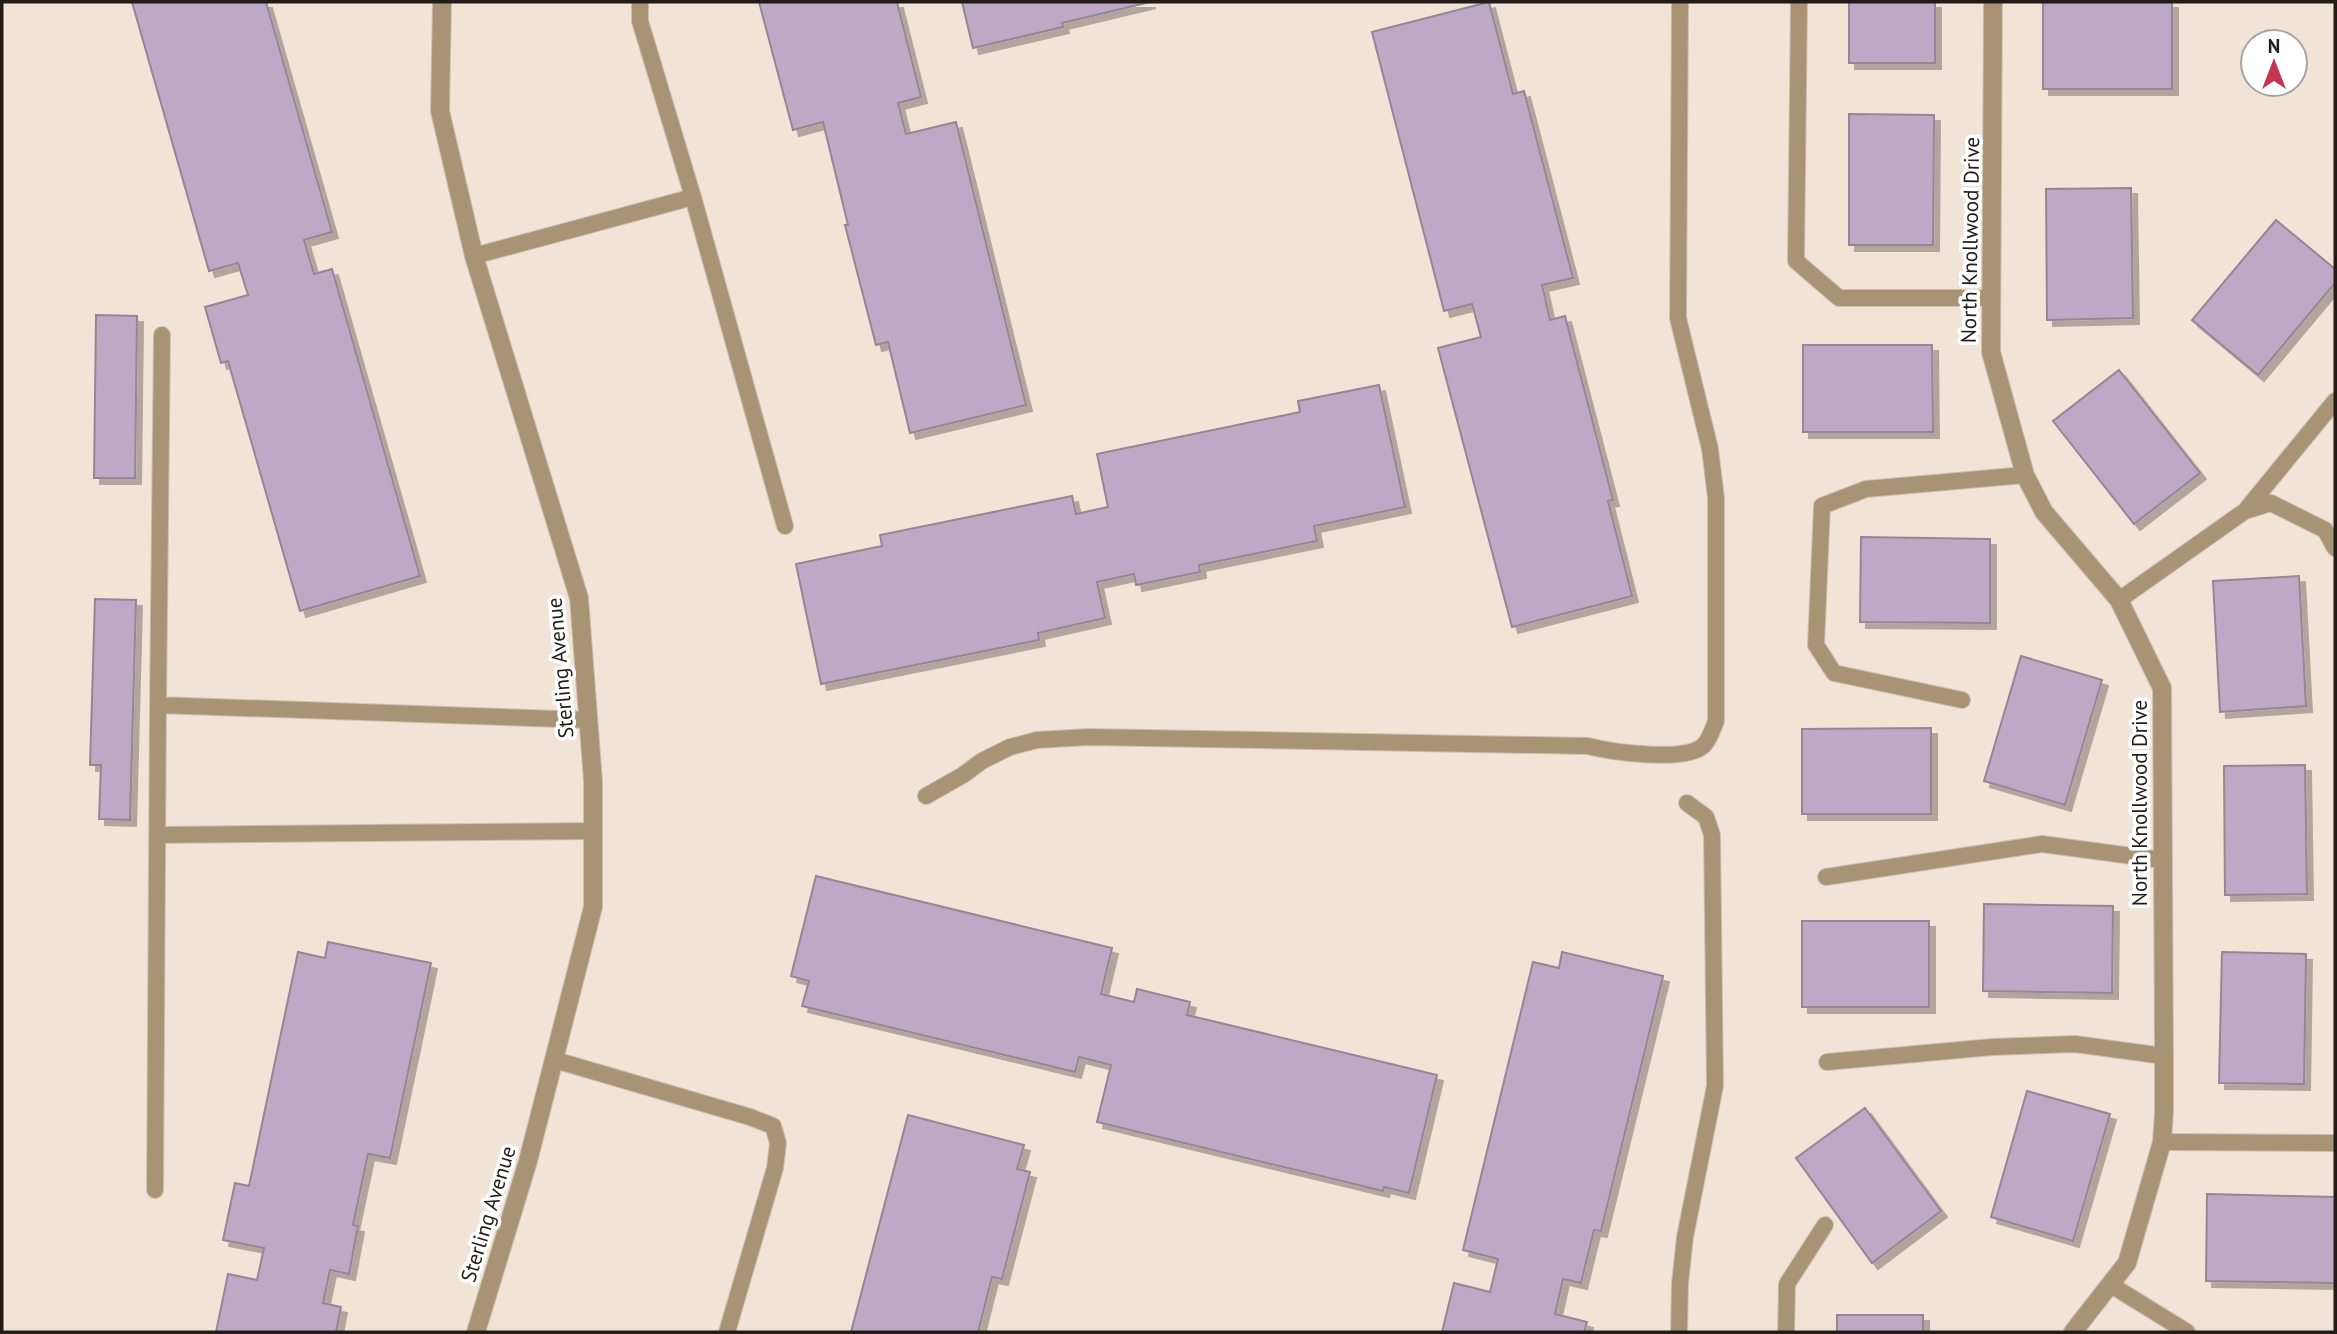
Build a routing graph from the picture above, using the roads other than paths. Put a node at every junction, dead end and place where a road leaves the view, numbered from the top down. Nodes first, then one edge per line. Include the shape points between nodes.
1 (442, 2) edge
2 (640, 2) edge
3 (1680, 2) edge
4 (1799, 2) edge
5 (1993, 2) edge
6 (693, 197) junction
7 (474, 256) junction
8 (1992, 298) junction
9 (162, 335) dead end
10 (2335, 401) edge
11 (2025, 475) junction
12 (2245, 511) junction
13 (785, 526) dead end
14 (2335, 548) edge
15 (2119, 600) junction
16 (1962, 700) dead end
17 (158, 705) junction
18 (588, 720) junction
19 (926, 796) dead end
20 (1687, 803) dead end
21 (593, 831) junction
22 (158, 835) junction
23 (2162, 860) junction
24 (1826, 877) dead end
25 (2164, 1056) junction
26 (555, 1060) junction
27 (1827, 1062) dead end
28 (2162, 1142) junction
29 (2335, 1143) edge
30 (155, 1190) dead end
31 (1825, 1225) dead end
32 (2111, 1285) junction
33 (476, 1332) edge
34 (727, 1332) edge
35 (1679, 1332) edge
36 (1786, 1332) edge
37 (2073, 1332) edge
38 (2187, 1332) edge

1 - 7 street, Sterling Avenue via 440,111
2 - 6 lane via 640,21
3 - 19 lane via 1678,318 1710,449 1716,498 1716,721 1706,744 1695,752 1667,754 1574,746 1089,737 1037,740 982,761
4 - 8 lane via 1796,261 1839,298
5 - 8 street, North Knollwood Drive
6 - 7 lane
6 - 13 lane
7 - 18 street, Sterling Avenue via 579,598
8 - 11 street, North Knollwood Drive via 1992,352
9 - 17 lane
10 - 12 lane
11 - 15 street, North Knollwood Drive via 2044,512
11 - 16 lane via 1866,489 1822,506 1816,645 1834,673
12 - 14 lane via 2271,503 2325,530
12 - 15 lane
15 - 23 street, North Knollwood Drive via 2162,688
17 - 18 lane
17 - 22 lane
18 - 21 street, Sterling Avenue
20 - 35 lane via 1706,817 1712,835 1715,1086 1685,1237
21 - 22 lane
21 - 26 street, Sterling Avenue via 593,907
22 - 30 lane
23 - 24 lane via 2042,844
23 - 25 street, North Knollwood Drive
25 - 27 lane via 2075,1044
25 - 28 street, North Knollwood Drive
26 - 33 street, Sterling Avenue
26 - 34 lane via 773,1126 778,1143 775,1168
28 - 29 lane
28 - 32 street, North Knollwood Drive via 2127,1263
31 - 36 lane via 1787,1284
32 - 37 street, North Knollwood Drive
32 - 38 lane

